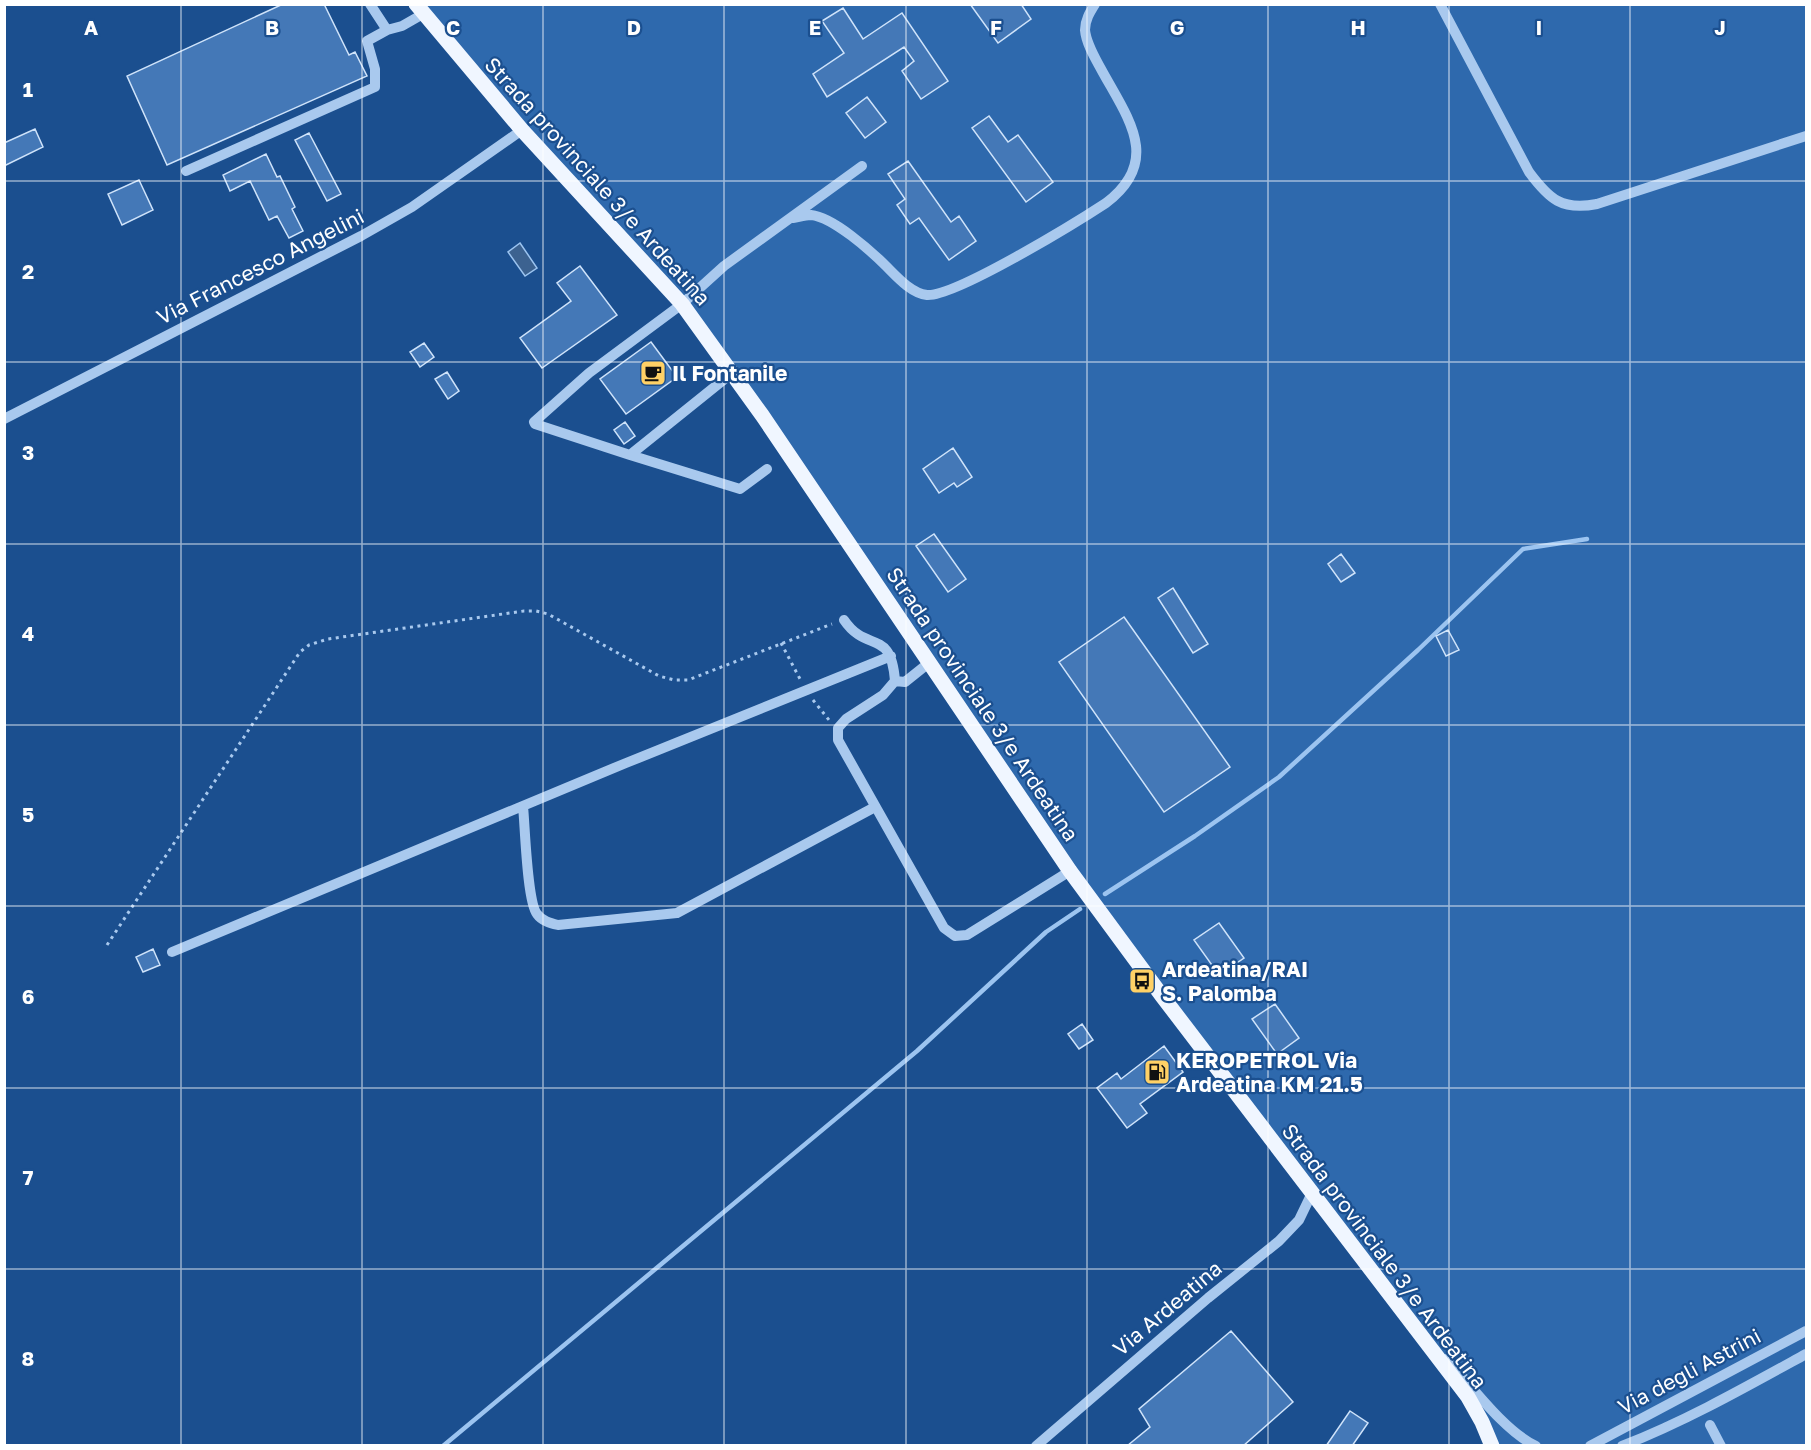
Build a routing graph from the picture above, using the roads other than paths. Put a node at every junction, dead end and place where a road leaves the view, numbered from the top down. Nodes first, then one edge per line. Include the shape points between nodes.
1 (370, 4) edge
2 (1095, 4) edge
3 (1440, 4) edge
4 (420, 9) edge
5 (387, 30) junction
6 (522, 130) junction
7 (1806, 136) edge
8 (862, 166) dead end
9 (186, 171) dead end
10 (790, 219) junction
11 (682, 304) junction
12 (732, 373) junction
13 (4, 419) edge
14 (630, 455) junction
15 (767, 469) dead end
16 (844, 620) road end
17 (891, 656) junction
18 (930, 662) junction
19 (895, 681) junction
20 (523, 806) junction
21 (875, 807) junction
22 (1070, 871) junction
23 (172, 952) dead end
24 (1312, 1193) junction
25 (1404, 1312) junction
26 (1806, 1331) edge
27 (1806, 1354) edge
28 (1710, 1425) dead end
29 (1036, 1446) edge
30 (1492, 1446) edge
31 (1536, 1446) edge
32 (1590, 1446) edge
33 (1622, 1446) edge
34 (1720, 1446) edge

1 - 5 street
2 - 10 street via 1087,18 1087,37 1131,126 1137,153 1130,181 1107,203 989,271 945,292 928,295 914,290 856,240 826,220 813,215
3 - 7 street via 1529,172 1547,195 1569,206 1596,204
4 - 5 street via 402,26
4 - 6 main road, Strada provinciale 3/e Ardeatina
5 - 9 street via 367,41 375,69 375,87
6 - 11 main road, Strada provinciale 3/e Ardeatina
6 - 13 street, Via Francesco Angelini via 412,207 362,236
8 - 10 street
10 - 11 street via 724,266
11 - 12 main road, Strada provinciale 3/e Ardeatina
11 - 14 street via 535,419 535,424
12 - 14 street
12 - 18 main road, Strada provinciale 3/e Ardeatina
14 - 15 street via 740,489
16 - 17 street via 859,637 885,646
17 - 19 street
17 - 20 street
18 - 19 street via 905,682
18 - 22 main road, Strada provinciale 3/e Ardeatina
19 - 21 street via 884,695 846,719 838,729 838,740
20 - 21 street via 535,913 558,925 677,913
20 - 23 street
21 - 22 street via 944,928 955,936 967,935
22 - 24 main road, Strada provinciale 3/e Ardeatina
24 - 25 main road, Strada provinciale 3/e Ardeatina
24 - 29 street, Via Ardeatina via 1299,1220 1279,1242
25 - 30 main road, Strada provinciale 3/e Ardeatina via 1468,1397
25 - 31 street via 1502,1419
26 - 32 street, Via degli Astrini
27 - 33 street, Via degli Astrini via 1704,1409
28 - 34 street

